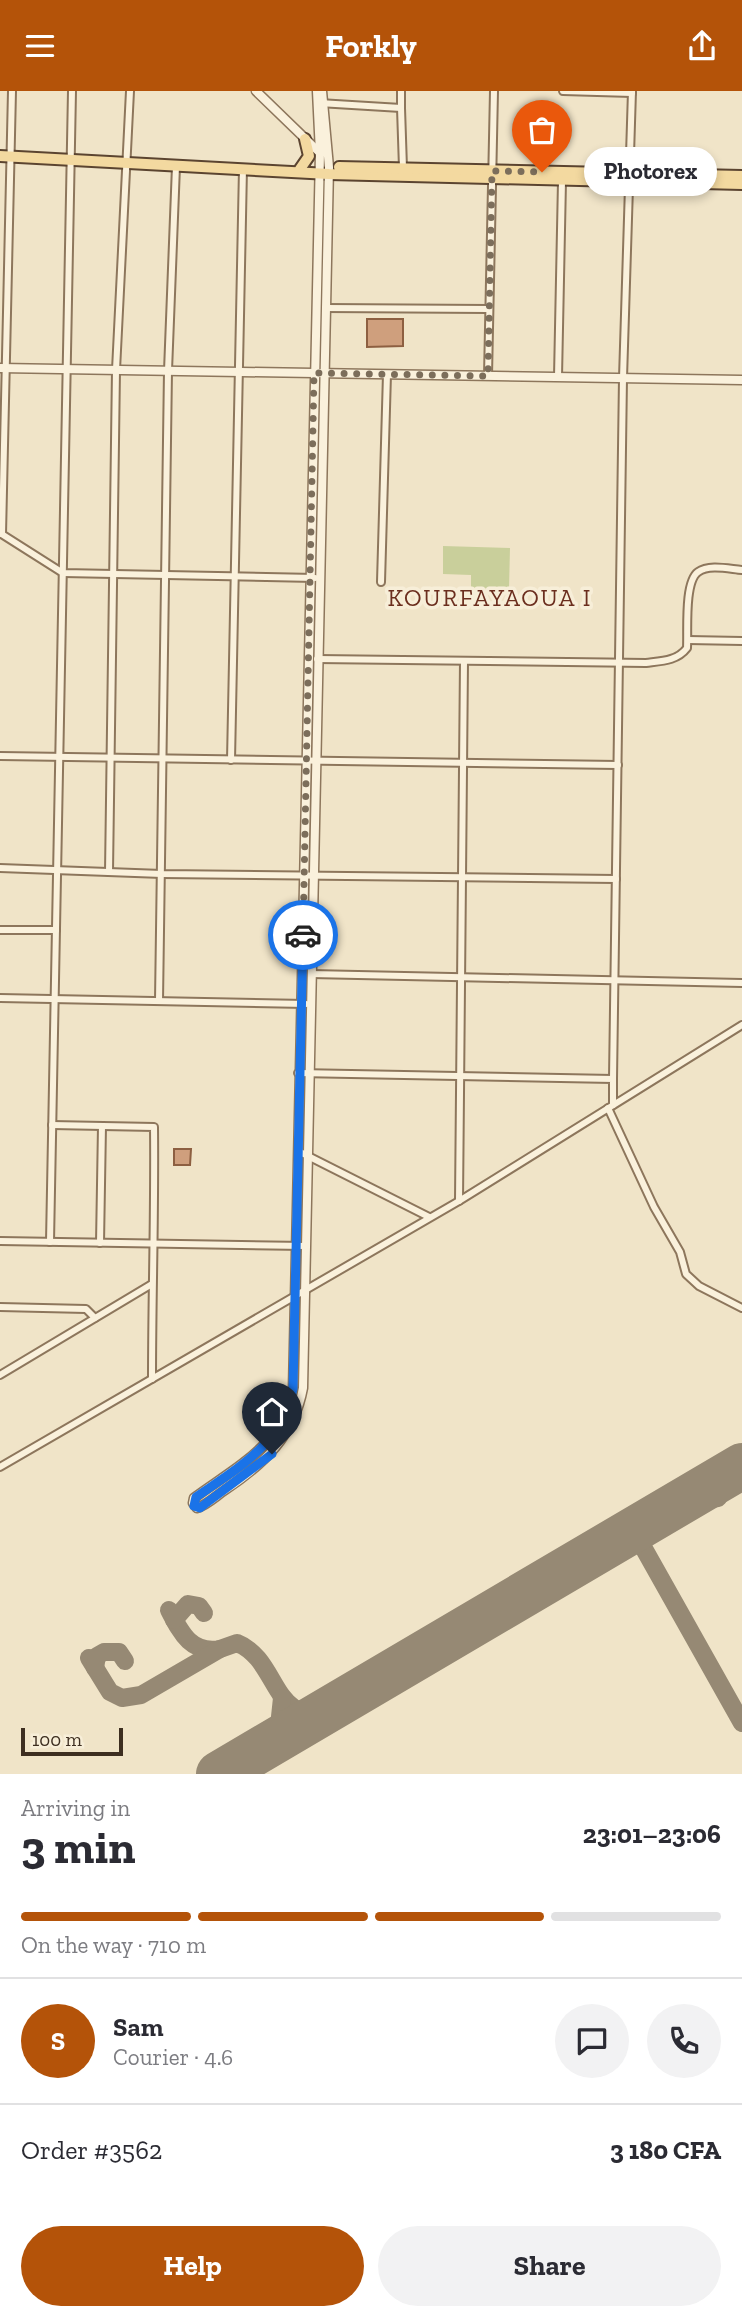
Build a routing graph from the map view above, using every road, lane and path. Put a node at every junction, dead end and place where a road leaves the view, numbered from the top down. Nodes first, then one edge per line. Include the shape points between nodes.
1 (12, 91) edge
2 (72, 91) edge
3 (130, 91) edge
4 (256, 91) edge
5 (320, 91) edge
6 (401, 91) edge
7 (494, 91) edge
8 (563, 91) edge
9 (632, 92) edge
10 (320, 103) junction
11 (401, 108) junction
12 (305, 139) junction
13 (320, 153) junction
14 (5, 156) edge
15 (72, 159) junction
16 (125, 161) junction
17 (176, 164) junction
18 (243, 168) junction
19 (403, 168) junction
20 (295, 170) junction
21 (324, 170) junction
22 (492, 175) junction
23 (742, 176) edge
24 (630, 179) junction
25 (562, 181) junction
26 (742, 184) edge
27 (325, 308) junction
28 (489, 309) junction
29 (2, 368) edge
30 (65, 369) junction
31 (116, 370) junction
32 (169, 371) junction
33 (239, 372) junction
34 (319, 373) junction
35 (387, 374) junction
36 (488, 376) junction
37 (558, 377) junction
38 (623, 378) junction
39 (742, 380) edge
40 (1, 534) edge
41 (742, 570) edge
42 (63, 573) junction
43 (114, 573) junction
44 (166, 574) junction
45 (235, 576) junction
46 (314, 578) junction
47 (381, 582) dead end
48 (688, 640) junction
49 (742, 641) edge
50 (313, 659) junction
51 (464, 661) junction
52 (620, 661) junction
53 (0, 756) edge
54 (59, 757) junction
55 (112, 758) junction
56 (163, 759) junction
57 (231, 760) junction
58 (311, 761) junction
59 (465, 763) junction
60 (618, 765) junction
61 (0, 868) edge
62 (57, 869) junction
63 (109, 872) junction
64 (162, 874) junction
65 (308, 875) junction
66 (463, 878) junction
67 (616, 879) junction
68 (0, 930) edge
69 (56, 930) junction
70 (306, 974) junction
71 (462, 977) junction
72 (614, 980) junction
73 (742, 983) edge
74 (0, 998) edge
75 (55, 999) junction
76 (159, 1001) junction
77 (300, 1003) junction
78 (310, 1004) junction
79 (742, 1025) edge
80 (298, 1073) junction
81 (308, 1073) junction
82 (461, 1075) junction
83 (613, 1079) junction
84 (610, 1107) junction
85 (52, 1125) junction
86 (102, 1126) junction
87 (298, 1150) junction
88 (308, 1156) junction
89 (459, 1201) junction
90 (429, 1217) junction
91 (0, 1241) edge
92 (50, 1242) junction
93 (100, 1243) junction
94 (156, 1244) junction
95 (295, 1246) junction
96 (305, 1246) junction
97 (152, 1284) junction
98 (305, 1290) junction
99 (295, 1296) junction
100 (0, 1307) edge
101 (742, 1308) edge
102 (95, 1318) junction
103 (0, 1375) edge
104 (152, 1379) junction
105 (0, 1467) edge

1 - 14 street
2 - 15 street
3 - 16 street
4 - 12 street
5 - 10 street
6 - 11 street
7 - 22 street
8 - 9 street
9 - 24 street
10 - 11 street
10 - 13 street
10 - 21 street
11 - 19 street
12 - 13 street
12 - 20 main road via 309,156
13 - 21 street
14 - 15 main road
14 - 29 street
15 - 16 main road
15 - 30 street
16 - 17 main road
16 - 31 street
17 - 18 main road
17 - 32 street
18 - 20 main road
18 - 33 street
19 - 21 main road
19 - 22 main road
20 - 21 main road
21 - 22 main road
21 - 27 street
21 - 34 street
22 - 24 main road
22 - 25 main road
22 - 28 street
23 - 24 main road
24 - 25 main road
24 - 26 main road
24 - 38 street
25 - 37 street
27 - 28 street
27 - 34 street
28 - 36 street
29 - 30 street
29 - 40 street
30 - 31 street
30 - 42 street
31 - 32 street
31 - 43 street
32 - 33 street
32 - 44 street
33 - 34 street
33 - 45 street
34 - 35 street
34 - 46 street
35 - 36 street
35 - 47 street
36 - 37 street
37 - 38 street
38 - 39 street
38 - 52 street
40 - 42 street
41 - 48 street via 698,572 690,583
42 - 43 street
42 - 54 street
43 - 44 street
43 - 55 street
44 - 45 street
44 - 56 street
45 - 46 street
45 - 57 street
46 - 50 street
48 - 49 street
48 - 52 street via 682,655 669,660
50 - 51 street
50 - 58 street
51 - 52 street
51 - 59 street
52 - 60 street
53 - 54 street
54 - 55 street
54 - 62 street
55 - 56 street
55 - 63 street
56 - 57 street
56 - 64 street
57 - 58 street
58 - 59 street
58 - 65 street
59 - 60 street
59 - 66 street
60 - 67 street
61 - 62 street
62 - 63 street
62 - 69 street
63 - 64 street
64 - 65 street
64 - 76 street
65 - 66 street
65 - 70 street
66 - 67 street
66 - 71 street
67 - 72 street
68 - 69 street
69 - 75 street
70 - 71 street
70 - 77 street
70 - 78 street
71 - 72 street
71 - 82 street
72 - 73 street
72 - 83 street
74 - 75 street
75 - 76 street
75 - 85 street
76 - 77 street
77 - 78 street
77 - 80 street
78 - 81 street
79 - 84 street
80 - 81 street
80 - 87 street
81 - 82 street
81 - 88 street
82 - 83 street
82 - 89 street
83 - 84 street
84 - 89 street
84 - 101 street via 654,1207 680,1252 686,1274 699,1286
85 - 86 street
85 - 92 street
86 - 93 street
86 - 94 street via 154,1127
87 - 88 street
87 - 95 street
88 - 90 street
88 - 96 street
89 - 90 street
90 - 98 street
91 - 92 street
92 - 93 street
93 - 94 street
94 - 95 street
94 - 97 street
95 - 96 street
95 - 99 street
96 - 98 street
97 - 102 street
97 - 104 street
98 - 99 street
98 - 99 street via 303,1388 295,1418 262,1463 195,1507 194,1498 263,1448 285,1417 293,1389
99 - 104 street
100 - 102 street via 86,1309
102 - 103 street
104 - 105 street

